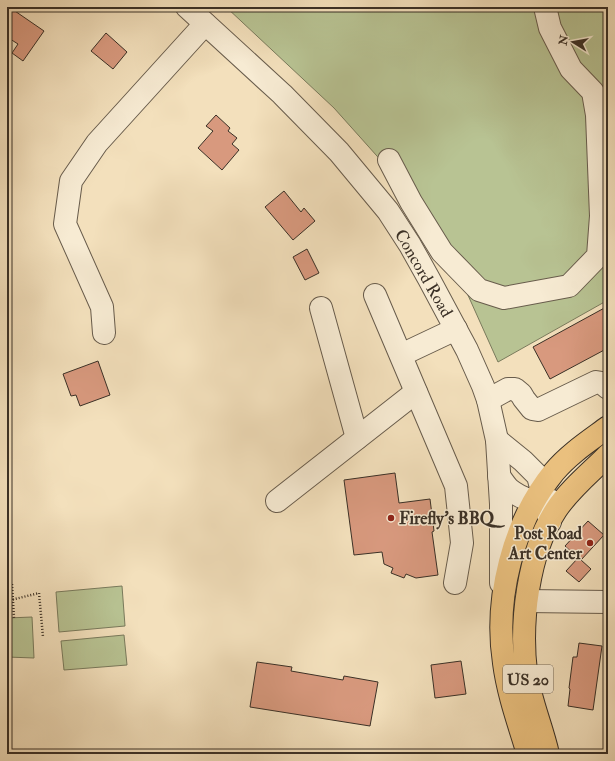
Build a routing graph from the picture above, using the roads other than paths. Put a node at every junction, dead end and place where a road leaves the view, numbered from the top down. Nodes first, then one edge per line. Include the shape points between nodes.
1 (187, 7) edge
2 (545, 7) edge
3 (205, 24) junction
4 (389, 160) dead end
5 (375, 295) dead end
6 (321, 308) dead end
7 (456, 329) junction
8 (104, 333) dead end
9 (401, 355) junction
10 (608, 388) edge
11 (416, 392) junction
12 (488, 400) junction
13 (608, 428) edge
14 (357, 438) junction
15 (497, 440) junction
16 (608, 455) edge
17 (499, 476) junction
18 (277, 501) dead end
19 (543, 504) junction
20 (455, 583) dead end
21 (526, 601) junction
22 (608, 602) edge
23 (501, 615) junction
24 (528, 754) edge
25 (548, 754) edge

1 - 3 street, Concord Road
2 - 4 street via 550,28 571,69 593,92 597,115 602,216 598,256 569,286 504,298 479,290 442,252 410,202
3 - 7 street, Concord Road via 282,94 361,178 388,211 410,245
3 - 8 street via 97,143 71,181 65,224 102,307
5 - 9 street
6 - 14 street
7 - 9 street
7 - 12 street, Concord Road via 484,386
9 - 11 street
10 - 12 street via 602,382 596,382 538,410 532,409 515,389 508,389
11 - 14 street
11 - 20 street via 456,486 462,543
12 - 15 street, Concord Road
13 - 19 main road, US 20 via 575,452 555,471
14 - 18 street
15 - 17 street, Concord Road
15 - 19 street via 538,476
16 - 19 main road, US 20 via 557,510
17 - 19 street via 508,488 522,497
17 - 23 street, Concord Road
19 - 21 main road, US 20 via 539,546
19 - 23 main road, US 20 via 512,554
21 - 22 street
21 - 25 main road, US 20 via 526,673
23 - 24 main road, US 20 via 504,663 510,694

